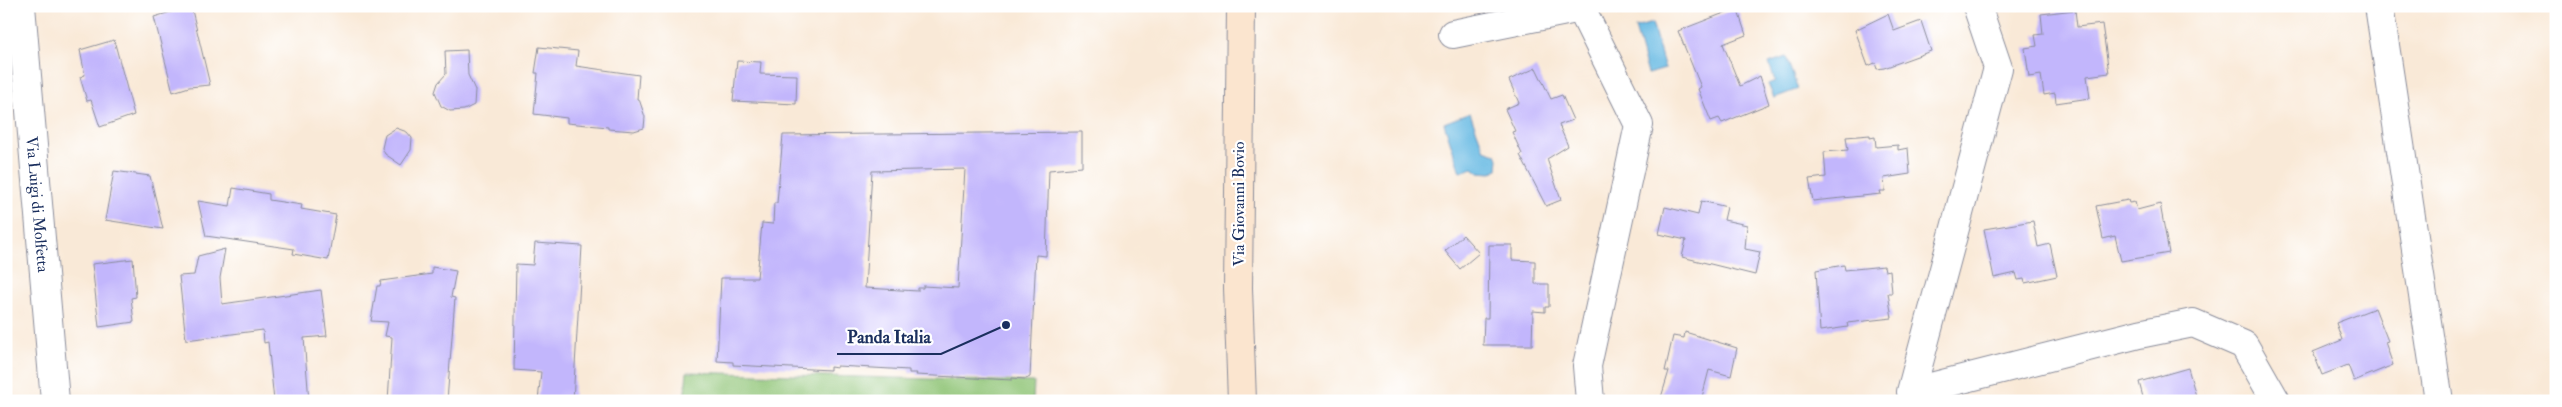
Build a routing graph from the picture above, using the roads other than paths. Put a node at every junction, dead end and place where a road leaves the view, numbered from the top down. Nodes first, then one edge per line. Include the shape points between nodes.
1 (21, 6) edge
2 (1241, 6) edge
3 (1977, 6) edge
4 (2379, 6) edge
5 (1583, 7) edge
6 (1453, 34) dead end
7 (1911, 396) edge
8 (55, 401) edge
9 (1242, 401) edge
10 (1590, 401) edge
11 (2276, 401) edge
12 (2438, 401) edge

1 - 8 street, Via Luigi di Molfetta
2 - 9 main road, Via Giovanni Bovio via 1238,288
3 - 7 street via 1998,68
4 - 12 street
5 - 6 street
5 - 10 street via 1640,125 1587,366
7 - 11 street via 2139,334 2193,323 2244,345

